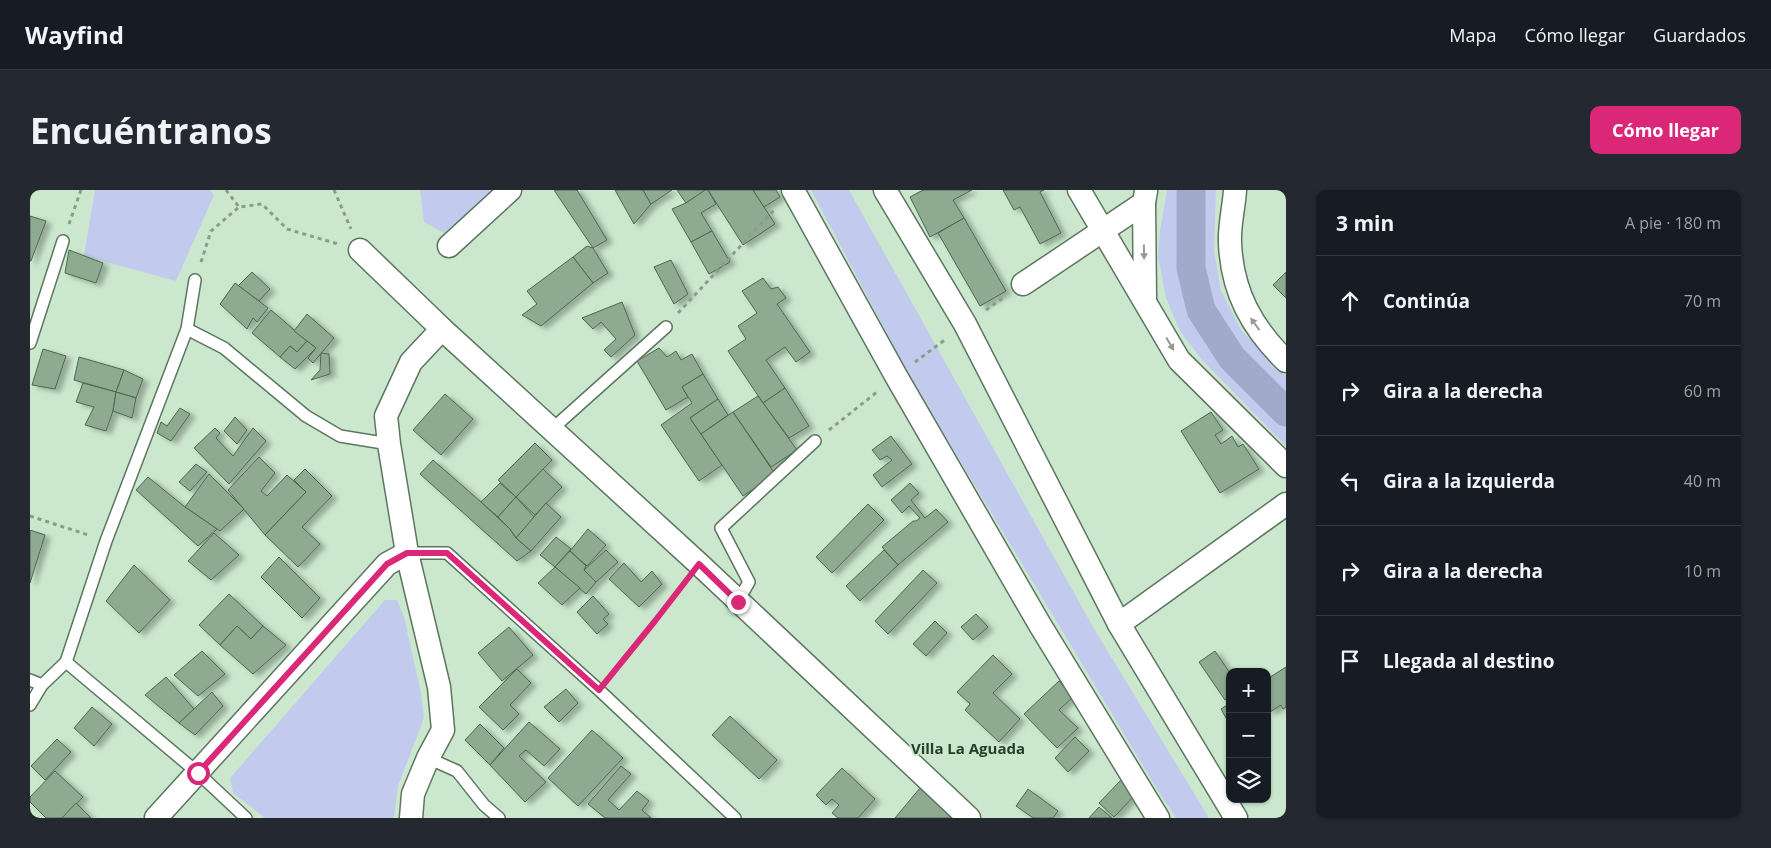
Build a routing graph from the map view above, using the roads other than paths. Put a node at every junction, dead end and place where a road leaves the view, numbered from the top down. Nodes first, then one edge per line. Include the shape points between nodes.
1 (510, 190) edge
2 (885, 190) edge
3 (1079, 190) edge
4 (1236, 190) edge
5 (786, 197) edge
6 (1145, 197) edge
7 (1102, 230) junction
8 (63, 241) road end
9 (449, 246) dead end
10 (360, 250) road end
11 (195, 280) road end
12 (1023, 284) road end
13 (1145, 302) junction
14 (666, 327) road end
15 (187, 329) junction
16 (442, 329) junction
17 (30, 343) edge
18 (1286, 361) edge
19 (551, 430) junction
20 (815, 441) road end
21 (388, 444) junction
22 (1286, 466) edge
23 (1286, 504) edge
24 (407, 553) junction
25 (738, 602) junction
26 (1119, 624) junction
27 (66, 662) junction
28 (30, 680) edge
29 (42, 685) junction
30 (30, 705) edge
31 (428, 758) junction
32 (198, 773) junction
33 (156, 818) edge
34 (246, 818) edge
35 (411, 818) edge
36 (498, 818) edge
37 (735, 818) edge
38 (969, 818) edge
39 (1158, 818) edge
40 (1236, 818) edge

1 - 9 street
2 - 26 street via 965,324
3 - 7 street
18 -> 4 street via 1250,318 1235,283 1230,242
5 - 39 street
6 - 7 street
6 -> 13 street
7 - 12 street
7 - 13 street
8 - 17 lane
10 - 16 street
11 - 15 lane
13 -> 22 street via 1179,360
14 - 19 lane
15 - 21 lane via 224,348 306,416 340,436
15 - 27 lane via 106,541
16 - 19 street
16 - 21 street via 411,362 386,416
19 - 25 street
20 - 25 lane via 722,528 749,582
21 - 24 street
23 - 26 street
24 - 31 street via 439,687 443,730
24 - 32 street via 387,564
24 - 37 lane via 447,553
25 - 38 street
26 - 40 street
27 - 29 lane
27 - 32 lane
28 - 29 lane
29 - 30 lane
31 - 35 street via 413,794
31 - 36 lane via 457,772
32 - 33 street
32 - 34 lane

